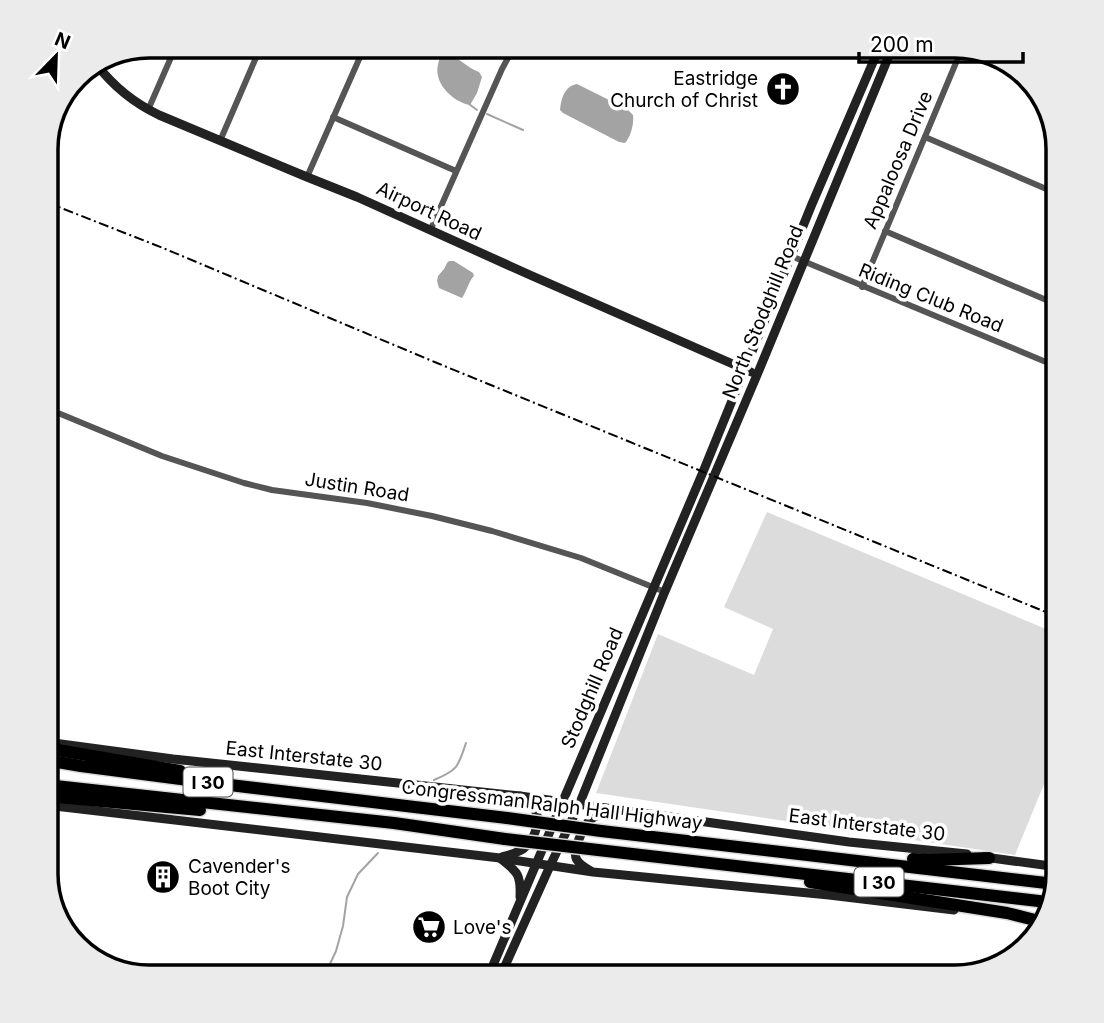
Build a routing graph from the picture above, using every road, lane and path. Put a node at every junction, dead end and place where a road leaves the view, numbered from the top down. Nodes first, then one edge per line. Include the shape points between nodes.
1 (171, 58) edge
2 (256, 58) edge
3 (359, 58) edge
4 (508, 58) edge
5 (875, 58) edge
6 (888, 58) edge
7 (958, 58) edge
8 (102, 71) edge
9 (148, 110) junction
10 (332, 117) junction
11 (925, 137) junction
12 (220, 141) junction
13 (456, 171) junction
14 (307, 177) junction
15 (1046, 189) edge
16 (430, 231) junction
17 (885, 231) junction
18 (791, 256) junction
19 (803, 261) junction
20 (862, 287) junction
21 (1046, 300) edge
22 (1046, 362) edge
23 (746, 370) junction
24 (757, 374) junction
25 (58, 413) edge
26 (654, 587) junction
27 (665, 592) junction
28 (58, 746) edge
29 (58, 747) edge
30 (58, 762) edge
31 (58, 786) edge
32 (520, 796) junction
33 (58, 797) edge
34 (370, 802) junction
35 (562, 802) junction
36 (579, 805) junction
37 (58, 806) edge
38 (622, 810) junction
39 (333, 816) junction
40 (740, 848) junction
41 (500, 858) junction
42 (989, 858) junction
43 (710, 863) junction
44 (536, 864) junction
45 (1046, 865) edge
46 (550, 866) junction
47 (593, 873) junction
48 (1046, 883) edge
49 (1042, 901) edge
50 (520, 902) junction
51 (1033, 920) edge
52 (1034, 920) edge
53 (493, 965) edge
54 (505, 965) edge

1 - 9 street
2 - 12 street
3 - 10 street
4 - 13 street
5 - 18 main road, North Stodghill Road
6 - 19 main road, North Stodghill Road
7 - 11 street, Appaloosa Drive
8 - 9 main road, Airport Road via 120,91
9 - 12 main road, Airport Road
10 - 13 street
10 - 14 street
11 - 15 street
11 - 17 street, Appaloosa Drive
12 - 14 main road, Airport Road
13 - 16 street
14 - 16 main road, Airport Road
16 - 23 main road, Airport Road
17 - 20 street, Appaloosa Drive
17 - 21 street
18 - 19 street, Riding Club Road
18 - 23 main road, North Stodghill Road
19 - 20 street, Riding Club Road
19 - 24 main road, North Stodghill Road
20 - 22 street, Riding Club Road
23 - 24 main road, Airport Road
23 - 26 main road, North Stodghill Road
24 - 27 main road, North Stodghill Road
25 - 26 street, Justin Road via 244,484 456,522 581,558
26 - 27 street, Justin Road
26 - 35 main road, Stodghill Road
27 - 36 main road, Stodghill Road
28 - 32 main road, East Interstate 30
29 - 34 highway
30 - 34 highway, Congressman Ralph Hall Highway / I 30
31 - 39 highway, Congressman Ralph Hall Highway / I 30
32 - 35 main road, East Interstate 30
32 - 41 main road via 536,812 534,834 523,849
33 - 39 highway via 239,814
34 - 40 highway, Congressman Ralph Hall Highway / I 30, bridge
35 - 36 main road, East Interstate 30
35 - 44 main road, Stodghill Road
36 - 38 main road, East Interstate 30
36 - 46 main road, Stodghill Road
37 - 41 main road
38 - 42 main road, East Interstate 30
38 - 47 main road via 593,817 579,839 575,856
39 - 43 highway, Congressman Ralph Hall Highway / I 30, bridge
40 - 42 highway via 928,860
40 - 48 highway, Congressman Ralph Hall Highway / I 30
41 - 44 main road
41 - 50 main road via 520,879
42 - 45 main road, East Interstate 30
43 - 49 highway, Congressman Ralph Hall Highway / I 30
43 - 52 highway
44 - 46 main road
44 - 50 main road, Stodghill Road
46 - 47 main road
46 - 54 main road, Stodghill Road
47 - 51 main road
50 - 53 main road, Stodghill Road

